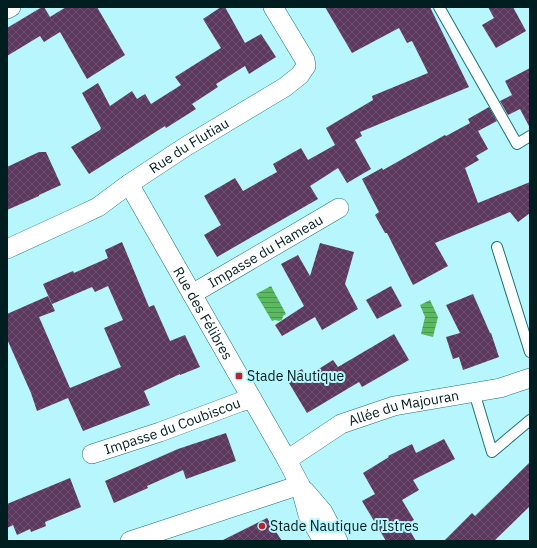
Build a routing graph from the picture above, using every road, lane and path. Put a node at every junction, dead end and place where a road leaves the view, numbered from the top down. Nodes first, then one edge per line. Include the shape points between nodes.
1 (11, 7) edge
2 (273, 7) edge
3 (439, 7) edge
4 (7, 9) edge
5 (530, 136) edge
6 (129, 184) junction
7 (339, 208) dead end
8 (497, 247) dead end
9 (7, 249) edge
10 (192, 294) junction
11 (530, 352) edge
12 (530, 378) edge
13 (474, 392) junction
14 (252, 399) junction
15 (530, 420) edge
16 (92, 454) dead end
17 (287, 460) junction
18 (300, 486) junction
19 (137, 540) edge
20 (323, 541) edge
21 (338, 541) edge

1 - 4 street
2 - 6 street, Rue du Flutiau via 305,60 306,66 300,76
3 - 5 lane via 517,144
6 - 9 street, Rue du Flutiau via 92,210
6 - 10 street, Rue des Félibres
7 - 10 street, Impasse du Hameau
8 - 11 lane
10 - 14 street, Rue des Félibres
12 - 13 street, Allée du Majouran via 500,388
13 - 15 lane via 492,452
13 - 17 street, Allée du Majouran via 394,406 341,424
14 - 16 street, Impasse du Coubiscou
14 - 17 street, Rue des Félibres
17 - 18 street, Rue des Félibres
18 - 19 street
18 - 20 street, Rue des Félibres via 308,515
18 - 21 street, Rue des Félibres via 323,512

